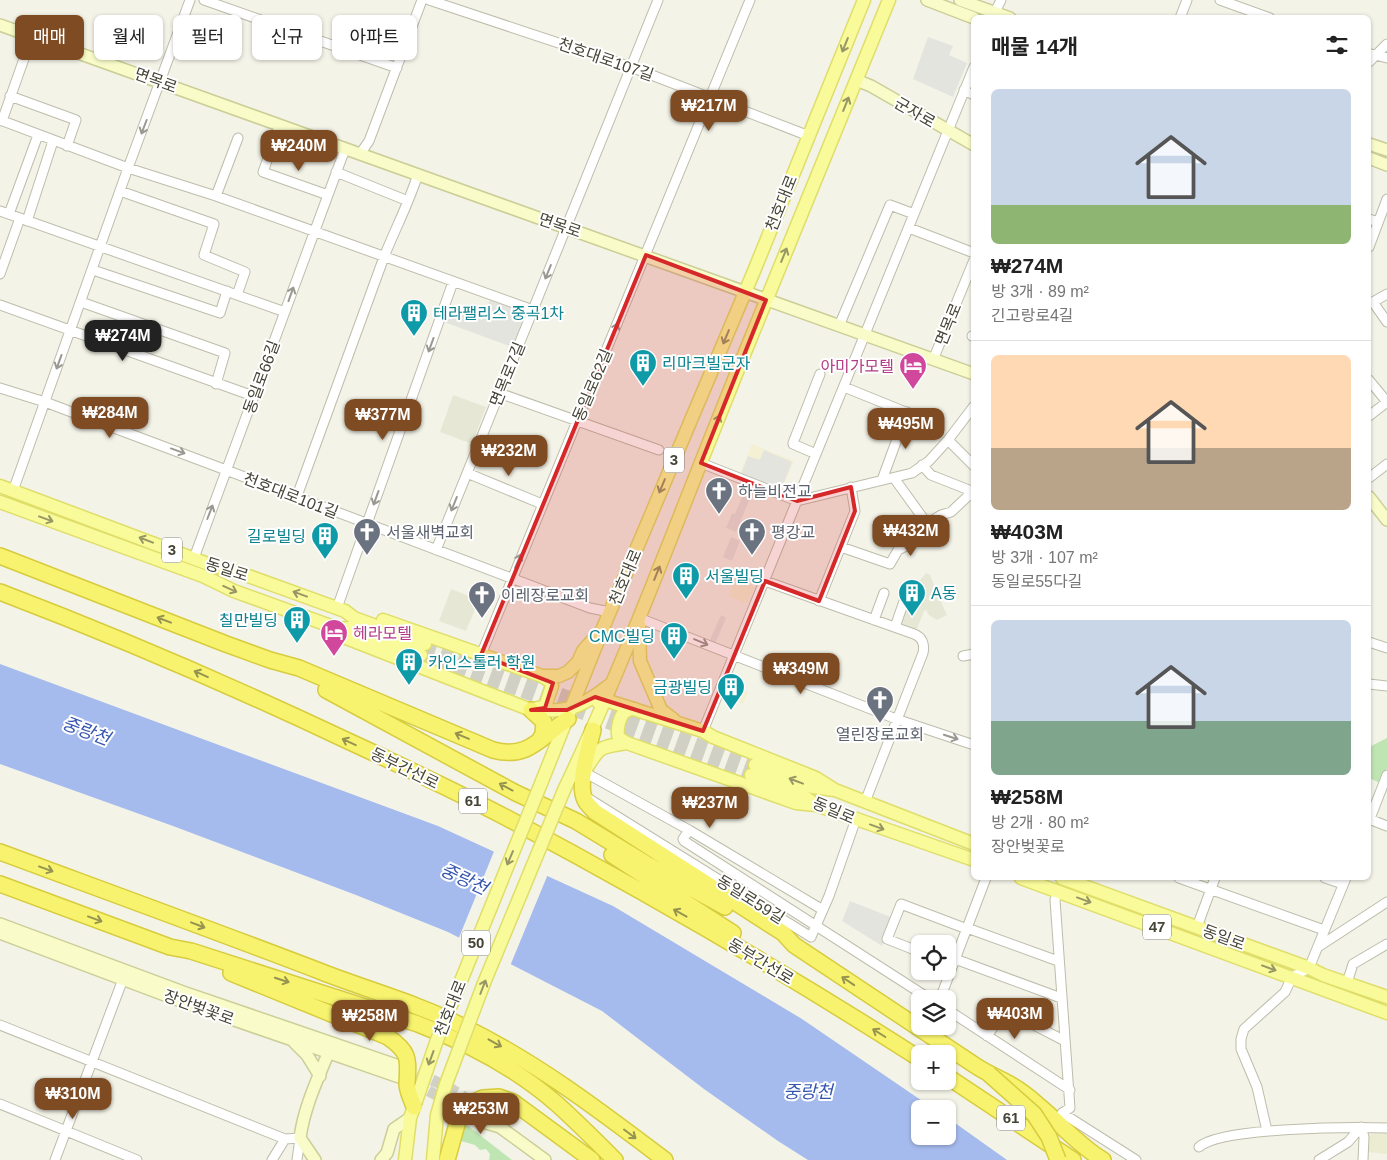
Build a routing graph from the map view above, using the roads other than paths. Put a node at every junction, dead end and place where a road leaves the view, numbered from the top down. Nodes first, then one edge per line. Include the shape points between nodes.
1 (190, 0) edge
2 (204, 0) edge
3 (422, 0) edge
4 (429, 0) edge
5 (658, 0) edge
6 (750, 0) edge
7 (864, 0) edge
8 (889, 0) edge
9 (927, 0) edge
10 (960, 0) edge
11 (1001, 0) edge
12 (1187, 0) edge
13 (1220, 0) edge
14 (994, 15) edge
15 (1181, 15) edge
16 (1262, 15) edge
17 (971, 17) edge
18 (0, 25) edge
19 (15, 30) edge
20 (1387, 44) edge
21 (84, 55) edge
22 (1371, 56) edge
23 (1387, 58) edge
24 (23, 60) edge
25 (631, 67) junction
26 (396, 68) junction
27 (971, 74) edge
28 (856, 80) junction
29 (161, 82) junction
30 (964, 90) junction
31 (971, 94) edge
32 (10, 96) junction
33 (710, 96) junction
34 (1, 121) edge
35 (280, 125) junction
36 (948, 130) junction
37 (38, 135) junction
38 (809, 136) junction
39 (238, 138) dead end
40 (53, 141) junction
41 (971, 143) edge
42 (1371, 145) edge
43 (67, 146) junction
44 (345, 149) junction
45 (1387, 150) edge
46 (360, 154) junction
47 (1371, 159) edge
48 (1387, 165) edge
49 (128, 168) junction
50 (336, 172) junction
51 (418, 174) junction
52 (120, 191) junction
53 (328, 195) junction
54 (216, 196) junction
55 (1387, 199) edge
56 (408, 201) junction
57 (4, 212) edge
58 (914, 214) junction
59 (23, 219) junction
60 (1371, 220) edge
61 (1378, 222) junction
62 (566, 227) junction
63 (909, 228) junction
64 (314, 232) junction
65 (1371, 241) edge
66 (100, 247) junction
67 (971, 252) edge
68 (646, 255) junction
69 (384, 257) junction
70 (971, 268) edge
71 (92, 270) junction
72 (0, 274) edge
73 (453, 282) junction
74 (227, 291) junction
75 (745, 292) junction
76 (1387, 294) edge
77 (237, 295) junction
78 (766, 300) junction
79 (81, 302) junction
80 (1371, 302) edge
81 (0, 305) edge
82 (533, 310) junction
83 (285, 312) junction
84 (1387, 322) edge
85 (839, 326) junction
86 (71, 331) junction
87 (864, 335) junction
88 (934, 360) junction
89 (971, 373) edge
90 (820, 374) dead end
91 (1371, 382) edge
92 (216, 384) junction
93 (844, 387) junction
94 (0, 388) edge
95 (499, 393) junction
96 (253, 396) junction
97 (45, 402) junction
98 (1387, 402) edge
99 (971, 410) edge
100 (907, 412) junction
101 (1371, 414) edge
102 (918, 417) dead end
103 (577, 421) junction
104 (948, 440) junction
105 (659, 450) dead end
106 (816, 454) junction
107 (701, 463) junction
108 (971, 463) edge
109 (1387, 464) edge
110 (922, 465) junction
111 (226, 470) junction
112 (467, 473) junction
113 (1371, 476) edge
114 (894, 478) junction
115 (882, 480) junction
116 (0, 486) edge
117 (851, 487) junction
118 (13, 490) junction
119 (971, 492) edge
120 (971, 494) edge
121 (297, 496) junction
122 (797, 500) junction
123 (1371, 500) edge
124 (0, 502) edge
125 (542, 504) junction
126 (1387, 520) edge
127 (366, 524) junction
128 (928, 525) junction
129 (840, 547) junction
130 (436, 550) junction
131 (0, 556) edge
132 (194, 558) junction
133 (0, 566) edge
134 (41, 574) junction
135 (511, 578) junction
136 (765, 581) junction
137 (910, 588) dead end
138 (0, 592) edge
139 (884, 593) dead end
140 (819, 601) junction
141 (341, 609) junction
142 (610, 612) junction
143 (639, 618) junction
144 (874, 620) junction
145 (895, 627) junction
146 (603, 628) junction
147 (339, 630) junction
148 (1371, 643) edge
149 (1387, 648) edge
150 (481, 655) junction
151 (971, 655) edge
152 (733, 656) junction
153 (963, 656) dead end
154 (270, 660) junction
155 (542, 676) junction
156 (612, 683) junction
157 (1371, 684) edge
158 (1387, 686) edge
159 (605, 700) junction
160 (635, 709) junction
161 (531, 710) junction
162 (570, 714) junction
163 (896, 719) junction
164 (678, 723) junction
165 (593, 730) junction
166 (703, 731) junction
167 (539, 741) junction
168 (627, 744) junction
169 (971, 744) edge
170 (584, 772) junction
171 (1387, 775) edge
172 (564, 790) junction
173 (835, 790) junction
174 (584, 796) junction
175 (865, 802) junction
176 (540, 804) junction
177 (816, 805) junction
178 (1371, 815) edge
179 (856, 819) junction
180 (1371, 821) edge
181 (1387, 826) edge
182 (689, 830) junction
183 (971, 843) edge
184 (0, 852) edge
185 (971, 859) edge
186 (985, 880) edge
187 (1027, 880) edge
188 (1079, 880) edge
189 (1185, 880) edge
190 (1214, 880) edge
191 (1344, 881) edge
192 (0, 884) edge
193 (1211, 889) junction
194 (1058, 891) junction
195 (1386, 901) edge
196 (822, 910) junction
197 (0, 924) edge
198 (816, 925) junction
199 (1197, 927) junction
200 (967, 928) junction
201 (1324, 930) junction
202 (0, 933) edge
203 (1387, 944) edge
204 (794, 945) junction
205 (170, 947) junction
206 (1318, 947) junction
207 (911, 948) edge
208 (956, 954) edge
209 (1058, 961) junction
210 (956, 964) edge
211 (770, 965) junction
212 (1309, 968) junction
213 (1292, 976) junction
214 (123, 979) junction
215 (1347, 982) junction
216 (916, 990) edge
217 (1383, 995) edge
218 (1061, 998) junction
219 (1347, 999) junction
220 (1387, 1013) edge
221 (956, 1015) edge
222 (0, 1025) edge
223 (987, 1036) junction
224 (289, 1038) junction
225 (1065, 1041) junction
226 (331, 1048) junction
227 (911, 1053) edge
228 (93, 1062) junction
229 (983, 1070) junction
230 (399, 1071) tunnel mouth
231 (320, 1076) junction
232 (956, 1082) edge
233 (1070, 1090) junction
234 (0, 1104) edge
235 (474, 1109) junction
236 (412, 1112) junction
237 (1361, 1127) junction
238 (1387, 1128) edge
239 (66, 1131) junction
240 (1268, 1131) junction
241 (300, 1138) junction
242 (285, 1139) junction
243 (1200, 1147) dead end
244 (1099, 1158) edge
245 (55, 1160) edge
246 (137, 1160) edge
247 (272, 1160) edge
248 (298, 1160) edge
249 (315, 1160) edge
250 (381, 1160) edge
251 (405, 1160) edge
252 (433, 1160) edge
253 (447, 1160) edge
254 (545, 1160) edge
255 (592, 1160) edge
256 (615, 1160) edge
257 (665, 1160) edge
258 (1058, 1160) edge
259 (1073, 1160) edge
260 (1136, 1160) edge
261 (1319, 1160) edge
262 (1363, 1160) edge

1 - 29 street
2 - 26 street
3 - 26 street
4 - 25 street, 천호대로107길
5 - 25 street, 면목로7길
6 - 33 street, 동일로62길
7 -> 38 main road, 천호대로 / 3
8 - 28 main road, 천호대로 / 3
9 - 17 street
10 - 14 street
11 - 14 street
12 - 15 street
13 - 16 street
18 - 19 street, 면목로
20 - 22 street
21 - 29 street, 면목로
22 - 23 street
24 - 32 street
25 - 33 street, 천호대로107길
25 - 62 street, 면목로7길
26 - 46 street via 369,141
27 - 30 street
28 - 36 street, 군자로
78 -> 28 main road, 천호대로 / 3
29 - 35 street, 면목로
29 -> 49 street
30 - 31 street
30 - 36 street
32 - 34 street
32 - 43 street via 76,120
33 - 38 street, 천호대로107길
33 - 68 street, 동일로62길
34 - 37 street
35 - 44 street, 면목로
35 - 53 street via 263,172
36 - 41 street, 군자로
36 - 58 street
37 - 40 street
37 - 57 street
38 - 75 main road, 천호대로 / 3
39 - 54 street
40 - 43 street
40 - 59 street
42 - 45 street
43 - 49 street
44 - 46 street, 면목로
44 - 50 street, 동일로66길
46 - 51 street, 면목로
47 - 48 street
49 - 52 street
49 - 54 street
50 - 53 street, 동일로66길
50 - 56 street
51 - 56 street
51 - 62 street, 면목로
52 - 66 street
52 - 77 street via 214,224 204,255 245,272
53 - 64 street, 동일로66길
54 - 64 street
55 - 61 street
56 - 69 street
57 - 59 street
58 - 63 street
58 - 85 street via 890,205
59 - 66 street
59 - 72 street
60 - 61 street
61 - 65 street
62 - 68 street, 면목로
62 -> 82 street, 면목로7길
63 - 67 street
63 - 87 street
64 - 69 street
83 -> 64 street, 동일로66길
66 - 71 street
66 - 74 street
68 - 75 street, 면목로
103 -> 68 street, 동일로62길
69 - 73 street
69 - 121 street
70 - 88 street, 면목로
71 - 74 street via 220,314
71 - 79 street
73 - 82 street
73 -> 127 street
74 - 77 street
75 - 78 street, 면목로
75 -> 142 main road, 천호대로 / 3
76 - 80 street
77 - 83 street
78 - 85 street, 면목로
107 -> 78 main road, 천호대로 / 3
79 - 86 street
79 - 92 street via 225,353
80 - 84 street
81 - 86 street
82 - 95 street, 면목로7길
83 - 96 street, 동일로66길
85 - 87 street, 면목로
86 - 92 street
86 -> 97 street
87 - 88 street, 면목로
87 - 93 street
88 - 89 street, 면목로
90 - 106 street via 792,443
91 - 98 street
92 - 96 street
93 - 100 street
93 - 106 street
94 - 97 street, 천호대로101길
95 - 103 street
95 - 112 street, 면목로7길
96 - 111 street, 동일로66길
97 -> 111 street, 천호대로101길
97 - 118 street
98 - 101 street
99 - 104 street
100 - 102 street
100 - 115 street
103 - 105 street
103 - 125 street, 동일로62길
104 - 108 street
104 - 110 street
106 - 122 street
107 - 122 street
143 -> 107 main road, 천호대로 / 3
109 - 113 street
110 - 114 street via 912,473
110 - 119 street via 931,475
111 - 121 street, 천호대로101길
132 -> 111 street, 동일로66길
112 - 125 street
112 -> 130 street, 면목로7길
114 - 115 street
114 - 128 street
115 - 117 street
116 - 118 main road, 동일로 / 3
117 - 122 street
117 - 129 street via 856,510
132 -> 118 main road, 동일로 / 3
120 - 128 street via 952,512 941,515
121 - 127 street, 천호대로101길
122 - 136 street
123 - 126 street
124 -> 147 main road, 동일로 / 3
135 -> 125 street, 동일로62길
127 - 130 street, 천호대로101길
127 - 141 street
128 - 129 street via 920,539 898,550 890,564
129 - 140 street
130 - 135 street, 천호대로101길
131 - 134 highway
141 -> 132 main road, 동일로 / 3
133 - 134 highway
154 -> 134 highway
135 - 142 street, 천호대로101길 via 590,608
135 - 150 street, 동일로62길
136 - 140 street
136 - 152 street
137 - 145 street
211 -> 138 highway, 동부간선로 / 61 via 522,826 411,771 186,667
139 - 144 street
140 - 144 street
141 - 147 main road, 동일로 / 3 via 423,649 349,628
141 - 150 main road via 356,611
142 - 146 main road, 천호대로 / 3
143 -> 152 street
143 - 156 main road, 천호대로 / 3
143 - 164 main road via 640,661 661,710
144 - 145 street
145 - 163 street via 919,636 924,648
146 - 155 main road via 568,672 559,676
146 - 162 main road, 천호대로 / 3
147 - 161 main road via 346,638
148 - 149 street
150 - 155 main road
151 - 153 street
152 - 163 street
152 - 166 street
167 -> 154 highway via 528,750 500,752 299,668
176 -> 154 highway
155 - 161 main road via 552,686 544,707
156 - 159 main road, 천호대로 / 3
156 - 162 main road
157 - 158 street
159 - 160 main road
159 - 162 main road
159 - 165 main road, 천호대로 / 3
160 - 164 main road
160 - 168 main road via 624,713 617,731 619,738
161 - 162 main road
161 - 167 highway via 544,722
162 - 167 highway
162 -> 236 main road, 천호대로 / 50, bridge via 437,1040
163 -> 169 street
163 - 175 street
164 - 166 main road
165 - 170 highway
165 - 172 main road, 천호대로 / 50
166 - 173 main road via 816,778
168 - 170 main road via 599,749
168 - 177 main road via 796,803
170 - 172 main road
170 - 174 highway
170 - 182 street
171 - 178 street
252 -> 172 main road, 천호대로 / 50, bridge via 446,1084
173 - 175 main road, 동일로
173 -> 177 main road, 동일로 via 812,787 753,770
174 - 198 street, 동일로59길 via 811,936
174 - 204 highway via 589,806 604,819 783,933
175 - 183 main road, 동일로
176 - 204 highway via 576,821
176 - 211 highway via 574,825 609,854 730,930
177 - 179 main road, 동일로
179 -> 185 main road, 동일로
179 - 196 street
180 - 181 street
182 - 196 street
182 - 198 street via 684,841
184 -> 257 highway via 459,1024 553,1077
186 - 200 street
187 - 194 main road, 동일로 / 47
188 - 199 main road, 동일로 / 47
189 - 193 street
190 - 193 street
191 - 201 street
192 -> 205 highway
193 - 199 street
193 - 201 street
194 - 209 street via 1055,900
194 -> 213 main road, 동일로 / 47
195 - 206 street
196 - 198 street
197 - 226 street, 장안벚꽃로
198 - 216 street
199 - 212 main road, 동일로 / 47
200 - 207 street via 901,904 887,939
200 - 208 street
200 - 209 street
201 - 206 street
202 - 214 street, 장안벚꽃로
203 - 215 street via 1353,964
229 -> 204 highway
205 - 236 highway, bridge via 388,1037 407,1056 406,1086
205 -> 256 highway via 418,1024 473,1047 557,1104
206 - 212 street
209 - 218 street
210 - 218 street
227 -> 211 highway, 동부간선로 / 61
212 - 213 street
212 - 215 main road, 동일로 / 47
213 - 219 main road, 동일로 / 47
213 - 240 street via 1284,992 1244,1030 1241,1039 1241,1049 1257,1087
214 - 224 street, 장안벚꽃로
214 - 228 street
215 - 217 main road, 동일로 / 47
217 - 219 main road via 1359,994 1346,989
218 - 225 street
219 - 220 main road, 동일로 / 47
221 - 223 street
222 - 228 street
223 - 225 street via 1005,1010
223 - 233 street
224 - 226 street, 장안벚꽃로
224 - 231 street via 307,1055
225 - 233 street
226 - 230 street, 장안벚꽃로
226 - 231 street
228 - 239 street
228 - 242 street
229 - 244 highway via 1004,1080 1038,1104
229 - 258 highway, bridge via 1034,1114 1049,1137
231 - 241 street via 304,1116
232 - 259 highway, 61
233 - 260 street via 1070,1108 1062,1113
234 - 239 street
235 - 253 highway
235 - 254 street via 492,1114 500,1127
235 - 255 highway via 499,1097 513,1102
236 - 250 street via 394,1129 387,1153
236 - 251 main road, 천호대로 / 50
237 - 238 street
237 - 240 street
237 - 261 street via 1348,1142
237 - 262 street
239 - 245 street
239 - 246 street
240 - 243 street via 1233,1135
241 - 242 street
241 - 248 street
241 - 249 street
242 - 247 street

